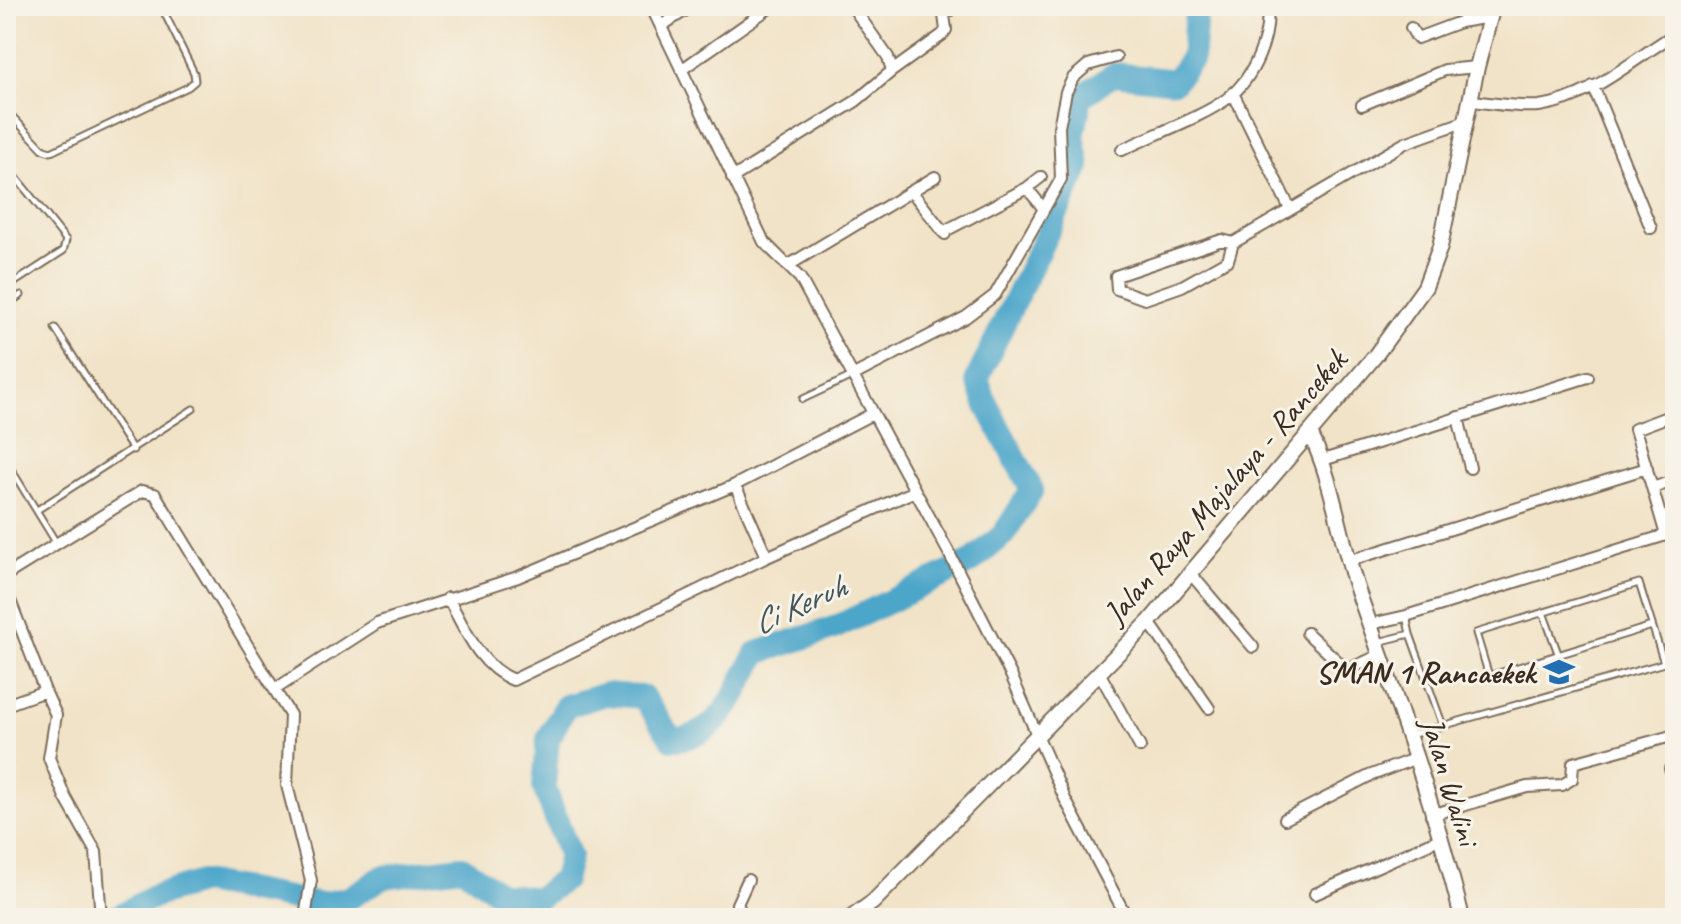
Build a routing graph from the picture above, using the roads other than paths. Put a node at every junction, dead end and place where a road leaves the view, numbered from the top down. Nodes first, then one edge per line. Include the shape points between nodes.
1 (161, 6) edge
2 (651, 6) edge
3 (692, 6) edge
4 (772, 6) edge
5 (852, 6) edge
6 (957, 6) edge
7 (1267, 6) edge
8 (1492, 12) edge
9 (661, 26) junction
10 (1411, 28) dead end
11 (1675, 34) edge
12 (1116, 57) dead end
13 (1477, 67) junction
14 (681, 70) junction
15 (892, 71) junction
16 (1593, 86) junction
17 (1233, 93) junction
18 (1471, 101) junction
19 (1362, 105) dead end
20 (6, 110) edge
21 (1466, 121) junction
22 (1122, 150) dead end
23 (6, 165) edge
24 (935, 177) dead end
25 (1041, 177) dead end
26 (732, 178) junction
27 (1027, 188) junction
28 (912, 192) junction
29 (1289, 207) junction
30 (1043, 208) junction
31 (1651, 228) dead end
32 (1233, 243) junction
33 (789, 265) junction
34 (6, 288) edge
35 (21, 295) dead end
36 (6, 305) edge
37 (55, 328) dead end
38 (852, 376) junction
39 (1588, 377) dead end
40 (803, 399) dead end
41 (193, 409) dead end
42 (872, 414) junction
43 (1675, 414) edge
44 (1458, 417) junction
45 (1310, 433) junction
46 (133, 450) junction
47 (1323, 460) junction
48 (6, 461) edge
49 (1470, 468) dead end
50 (1647, 468) junction
51 (1675, 480) edge
52 (735, 485) junction
53 (1653, 488) junction
54 (915, 491) junction
55 (37, 510) junction
56 (1675, 513) edge
57 (1661, 518) junction
58 (58, 545) junction
59 (767, 557) junction
60 (1348, 561) junction
61 (1191, 574) junction
62 (6, 575) edge
63 (6, 590) edge
64 (448, 598) junction
65 (1543, 612) junction
66 (1406, 616) junction
67 (1149, 622) junction
68 (1371, 624) junction
69 (1652, 626) junction
70 (1307, 633) dead end
71 (1410, 634) junction
72 (1253, 647) dead end
73 (1378, 648) junction
74 (1559, 656) junction
75 (1675, 661) edge
76 (1664, 663) junction
77 (1100, 674) junction
78 (277, 688) junction
79 (45, 691) junction
80 (6, 705) edge
81 (1209, 708) dead end
82 (1443, 726) junction
83 (1675, 735) edge
84 (1407, 736) junction
85 (1036, 738) junction
86 (1140, 747) dead end
87 (1414, 759) junction
88 (1431, 815) junction
89 (1285, 819) dead end
90 (1439, 839) junction
91 (748, 880) dead end
92 (1315, 894) dead end
93 (100, 916) edge
94 (305, 918) edge
95 (744, 918) edge
96 (851, 918) edge
97 (1127, 918) edge
98 (1462, 918) edge

1 - 20 lane via 194,73 195,81 188,87 51,152
2 - 9 street
3 - 9 street
4 - 14 street
5 - 15 street
6 - 15 street via 944,15 942,35
7 - 17 street via 1270,27 1264,48
8 - 10 street via 1417,38
8 - 13 main road, Jalan Raya Majalaya - Rancekek
9 - 14 street
11 - 16 street
12 - 30 street via 1088,65 1066,92 1059,127 1061,179
13 - 18 main road, Jalan Raya Majalaya - Rancekek
13 - 19 street via 1445,70
14 - 26 street
15 - 26 street via 856,101
16 - 18 street via 1538,106
16 - 31 street
17 - 22 street
17 - 29 street
18 - 21 main road, Jalan Raya Majalaya - Rancekek
21 - 29 street via 1405,143
21 - 45 main road, Jalan Raya Majalaya - Rancekek via 1440,247 1425,287
23 - 34 lane via 66,240 63,251
24 - 28 street
25 - 27 street
26 - 33 street via 764,242
27 - 28 street via 945,234
27 - 30 street
28 - 33 street
29 - 32 street
30 - 38 street via 995,295 966,317
32 - 32 street via 1222,240 1116,276 1117,289 1145,299 1182,286 1228,260
33 - 38 street
35 - 36 lane
37 - 46 lane
38 - 40 lane
38 - 42 street
39 - 44 street
41 - 46 lane
42 - 52 street
42 - 54 street
43 - 50 street via 1635,429
44 - 47 street
44 - 49 street
45 - 47 main road, Jalan Walini
45 - 61 main road, Jalan Raya Majalaya - Rancekek
46 - 55 lane
47 - 60 main road, Jalan Walini
48 - 55 lane
50 - 53 street
50 - 60 street
51 - 53 street
52 - 59 street
52 - 64 street via 518,577
53 - 57 street
54 - 59 street
54 - 85 street via 1011,675
55 - 58 lane
56 - 57 street
57 - 66 street via 1665,536
58 - 62 street
58 - 78 street via 149,490
59 - 64 street via 513,680 495,673
60 - 68 main road, Jalan Walini
61 - 67 main road, Jalan Raya Majalaya - Rancekek
61 - 72 street
63 - 79 street
64 - 78 street via 377,623
65 - 69 lane via 1639,583
65 - 74 lane
65 - 74 lane via 1476,633 1487,674
66 - 68 street
66 - 71 lane
67 - 77 main road, Jalan Raya Majalaya - Rancekek
67 - 81 street
68 - 73 main road, Jalan Walini
69 - 74 lane
69 - 76 lane
70 - 73 street via 1347,670
71 - 73 lane
71 - 82 lane
73 - 84 main road, Jalan Walini
75 - 76 lane
76 - 82 lane
77 - 85 main road, Jalan Raya Majalaya - Rancekek
77 - 86 street
78 - 94 street via 290,715 287,785 311,880
79 - 80 street
79 - 93 street via 56,715 49,758 96,852
82 - 84 lane
83 - 88 street via 1573,763 1572,779 1562,785 1527,787
84 - 87 main road, Jalan Walini
85 - 96 main road, Jalan Raya Majalaya - Rancekek
85 - 97 street
87 - 88 main road, Jalan Walini
87 - 89 street
88 - 90 main road, Jalan Walini
90 - 92 street
90 - 98 main road, Jalan Walini
91 - 95 street via 737,904

